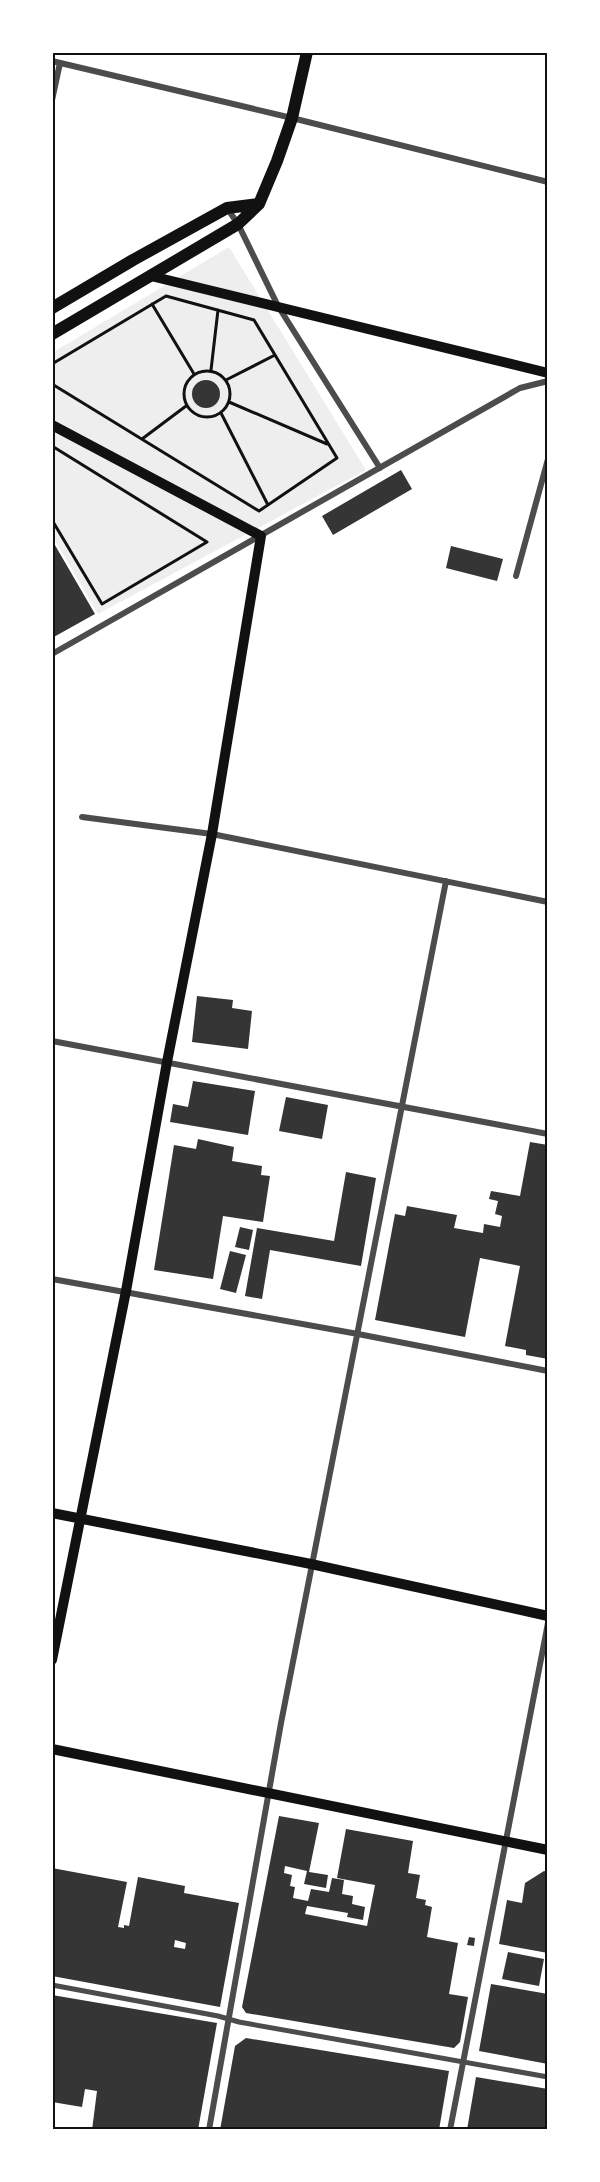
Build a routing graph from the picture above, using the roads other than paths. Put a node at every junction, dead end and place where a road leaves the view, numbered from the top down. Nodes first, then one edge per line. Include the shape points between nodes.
1 (308, 52) edge
2 (52, 61) edge
3 (60, 63) junction
4 (52, 100) edge
5 (292, 118) junction
6 (548, 182) edge
7 (259, 204) junction
8 (227, 208) junction
9 (238, 224) junction
10 (151, 276) junction
11 (278, 306) junction
12 (52, 308) edge
13 (52, 334) edge
14 (548, 373) edge
15 (548, 381) edge
16 (52, 425) edge
17 (548, 459) edge
18 (380, 468) junction
19 (261, 536) junction
20 (516, 576) dead end
21 (52, 654) edge
22 (82, 817) dead end
23 (212, 834) junction
24 (446, 881) junction
25 (548, 902) edge
26 (52, 1041) edge
27 (167, 1062) junction
28 (402, 1106) junction
29 (548, 1134) edge
30 (52, 1279) edge
31 (126, 1291) junction
32 (358, 1334) junction
33 (548, 1371) edge
34 (52, 1513) edge
35 (82, 1518) junction
36 (311, 1564) junction
37 (548, 1616) edge
38 (548, 1623) edge
39 (52, 1660) edge
40 (52, 1749) edge
41 (267, 1794) junction
42 (505, 1842) junction
43 (548, 1850) edge
44 (52, 1985) edge
45 (229, 2019) junction
46 (462, 2062) junction
47 (548, 2077) edge
48 (209, 2130) edge
49 (450, 2130) edge

1 - 5 main road
2 - 3 street
3 - 4 street
3 - 5 street
5 - 6 street
5 - 7 main road
7 - 8 main road
7 - 9 main road
8 - 9 street
8 - 12 main road
9 - 10 main road
9 - 11 street
10 - 11 main road
10 - 13 main road
11 - 14 main road
11 - 18 street
15 - 18 street via 520,388
16 - 19 main road
17 - 20 street
18 - 19 street
19 - 21 street
19 - 23 main road
22 - 23 street
23 - 24 street
23 - 27 main road
24 - 25 street
24 - 28 street
26 - 27 street
27 - 28 street
27 - 31 main road
28 - 29 street
28 - 32 street
30 - 31 street
31 - 32 street
31 - 35 main road
32 - 33 street
32 - 36 street
34 - 35 main road
35 - 36 main road
35 - 39 main road
36 - 37 main road
36 - 41 street
38 - 42 street
40 - 41 main road
41 - 42 main road
41 - 45 street
42 - 43 main road
42 - 46 street
44 - 45 street
45 - 46 street
45 - 48 street
46 - 47 street
46 - 49 street

